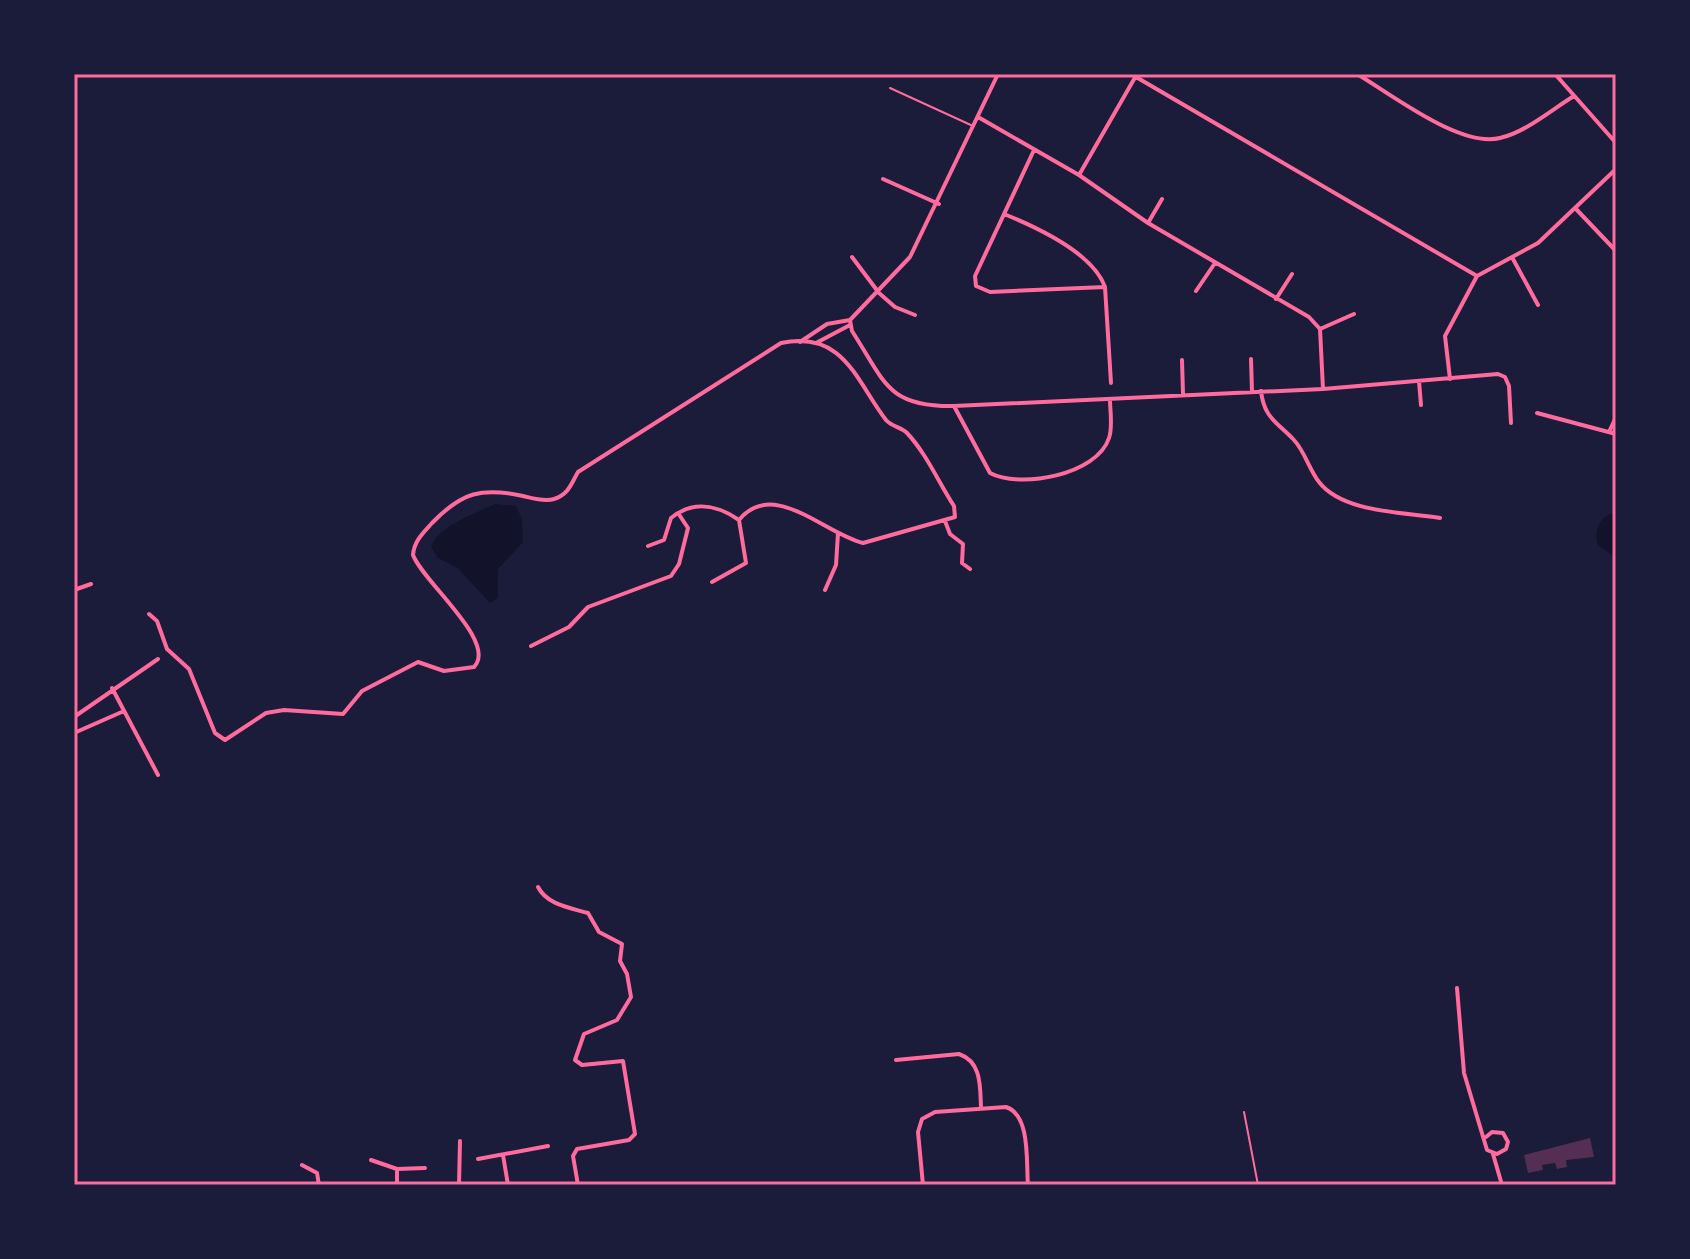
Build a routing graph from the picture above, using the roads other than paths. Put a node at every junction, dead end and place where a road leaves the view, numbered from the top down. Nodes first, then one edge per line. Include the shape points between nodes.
1 (998, 74) edge
2 (1357, 74) edge
3 (1555, 74) edge
4 (1137, 76) edge
5 (890, 88) dead end
6 (1574, 96) junction
7 (978, 117) junction
8 (974, 126) junction
9 (1616, 143) edge
10 (1034, 150) junction
11 (1616, 169) edge
12 (1079, 175) junction
13 (883, 179) dead end
14 (1162, 199) dead end
15 (939, 204) junction
16 (1576, 208) junction
17 (1004, 214) junction
18 (1148, 223) junction
19 (1616, 251) edge
20 (852, 257) dead end
21 (1513, 259) junction
22 (1215, 263) junction
23 (1292, 274) dead end
24 (1477, 276) junction
25 (1105, 287) junction
26 (1196, 291) dead end
27 (879, 293) junction
28 (1276, 299) junction
29 (1538, 305) dead end
30 (1354, 314) dead end
31 (915, 315) dead end
32 (850, 323) junction
33 (1320, 329) junction
34 (800, 342) junction
35 (814, 344) junction
36 (1251, 359) dead end
37 (1182, 360) dead end
38 (1450, 379) junction
39 (1419, 381) junction
40 (1111, 383) dead end
41 (1323, 389) junction
42 (1261, 391) junction
43 (1252, 392) junction
44 (1183, 394) junction
45 (1110, 400) junction
46 (1421, 405) dead end
47 (954, 406) junction
48 (1537, 413) dead end
49 (1616, 417) edge
50 (1511, 423) dead end
51 (1609, 432) junction
52 (1616, 434) edge
53 (678, 513) junction
54 (1440, 518) dead end
55 (739, 520) junction
56 (945, 521) junction
57 (838, 533) junction
58 (648, 546) dead end
59 (970, 569) dead end
60 (712, 582) dead end
61 (91, 584) dead end
62 (74, 590) edge
63 (825, 590) dead end
64 (149, 614) dead end
65 (531, 646) dead end
66 (158, 659) dead end
67 (112, 688) junction
68 (124, 711) junction
69 (74, 717) edge
70 (74, 733) edge
71 (158, 775) dead end
72 (538, 887) dead end
73 (1457, 988) dead end
74 (896, 1060) dead end
75 (981, 1108) junction
76 (1244, 1112) dead end
77 (1486, 1137) junction
78 (460, 1141) dead end
79 (548, 1146) dead end
80 (1493, 1154) junction
81 (503, 1155) junction
82 (478, 1159) dead end
83 (371, 1160) dead end
84 (302, 1165) dead end
85 (425, 1168) dead end
86 (397, 1169) junction
87 (319, 1185) edge
88 (397, 1185) edge
89 (459, 1185) edge
90 (508, 1185) edge
91 (578, 1185) edge
92 (923, 1185) edge
93 (1028, 1185) edge
94 (1258, 1185) edge
95 (1502, 1185) edge

1 - 7 street
2 - 6 street via 1456,132 1483,140 1510,135
3 - 6 street
4 - 12 street
4 - 24 street
5 - 8 lane
6 - 9 street
7 - 8 street
7 - 10 street
8 - 15 street
10 - 12 street
10 - 17 street
11 - 16 street
12 - 18 street
13 - 15 street
14 - 18 street
15 - 27 street via 906,264
16 - 19 street
16 - 21 street
17 - 25 street via 1041,231 1091,265
17 - 25 street via 975,276 979,289
18 - 22 street
20 - 27 street
21 - 24 street
21 - 29 street
22 - 26 street
22 - 28 street
23 - 28 street
24 - 38 street via 1445,336
25 - 40 street
27 - 31 street
27 - 32 street
28 - 33 street
30 - 33 street
32 - 34 street via 827,324
32 - 35 street
32 - 47 street via 896,394 916,405
33 - 41 street
34 - 35 street
34 - 64 street via 775,346 579,471 572,487 557,498 485,490 442,513 416,542 413,555 476,637 480,655 474,667 444,671 418,662 362,691 343,714 275,711 222,739 189,669 167,649
35 - 56 street via 844,356 887,421 907,434 956,509 955,517
36 - 43 street
37 - 44 street
38 - 39 street
38 - 50 street via 1505,377
39 - 41 street
39 - 46 street
41 - 42 street
42 - 43 street
42 - 54 street via 1268,417 1298,444 1318,482 1333,495
43 - 44 street
44 - 45 street
45 - 47 street
45 - 47 street via 1105,446 1048,479 990,473
48 - 51 street
49 - 51 street
51 - 52 street
53 - 55 street via 704,505
53 - 58 street via 670,519 664,540
53 - 65 street via 688,528 675,573 588,607 569,627
55 - 57 street via 773,503
55 - 60 street via 746,563
56 - 57 street via 865,543
56 - 59 street via 963,544 961,561
57 - 63 street via 836,565
61 - 62 street
66 - 67 street
67 - 68 street
67 - 69 street
68 - 70 street
68 - 71 street
72 - 91 street via 566,908 588,913 599,932 622,944 620,961 631,997 617,1020 590,1028 579,1042 577,1064 624,1063 636,1130 629,1140 577,1149 573,1156
73 - 77 street via 1464,1073
74 - 75 street via 967,1057 977,1070
75 - 92 street via 935,1112 922,1119 918,1132
75 - 93 street via 1006,1107 1018,1114
76 - 94 lane
77 - 80 street via 1485,1147
77 - 80 street via 1496,1131 1507,1139 1506,1149
78 - 89 street
79 - 81 street
80 - 95 street
81 - 82 street
81 - 90 street
83 - 86 street
84 - 87 street via 317,1173
85 - 86 street
86 - 88 street

